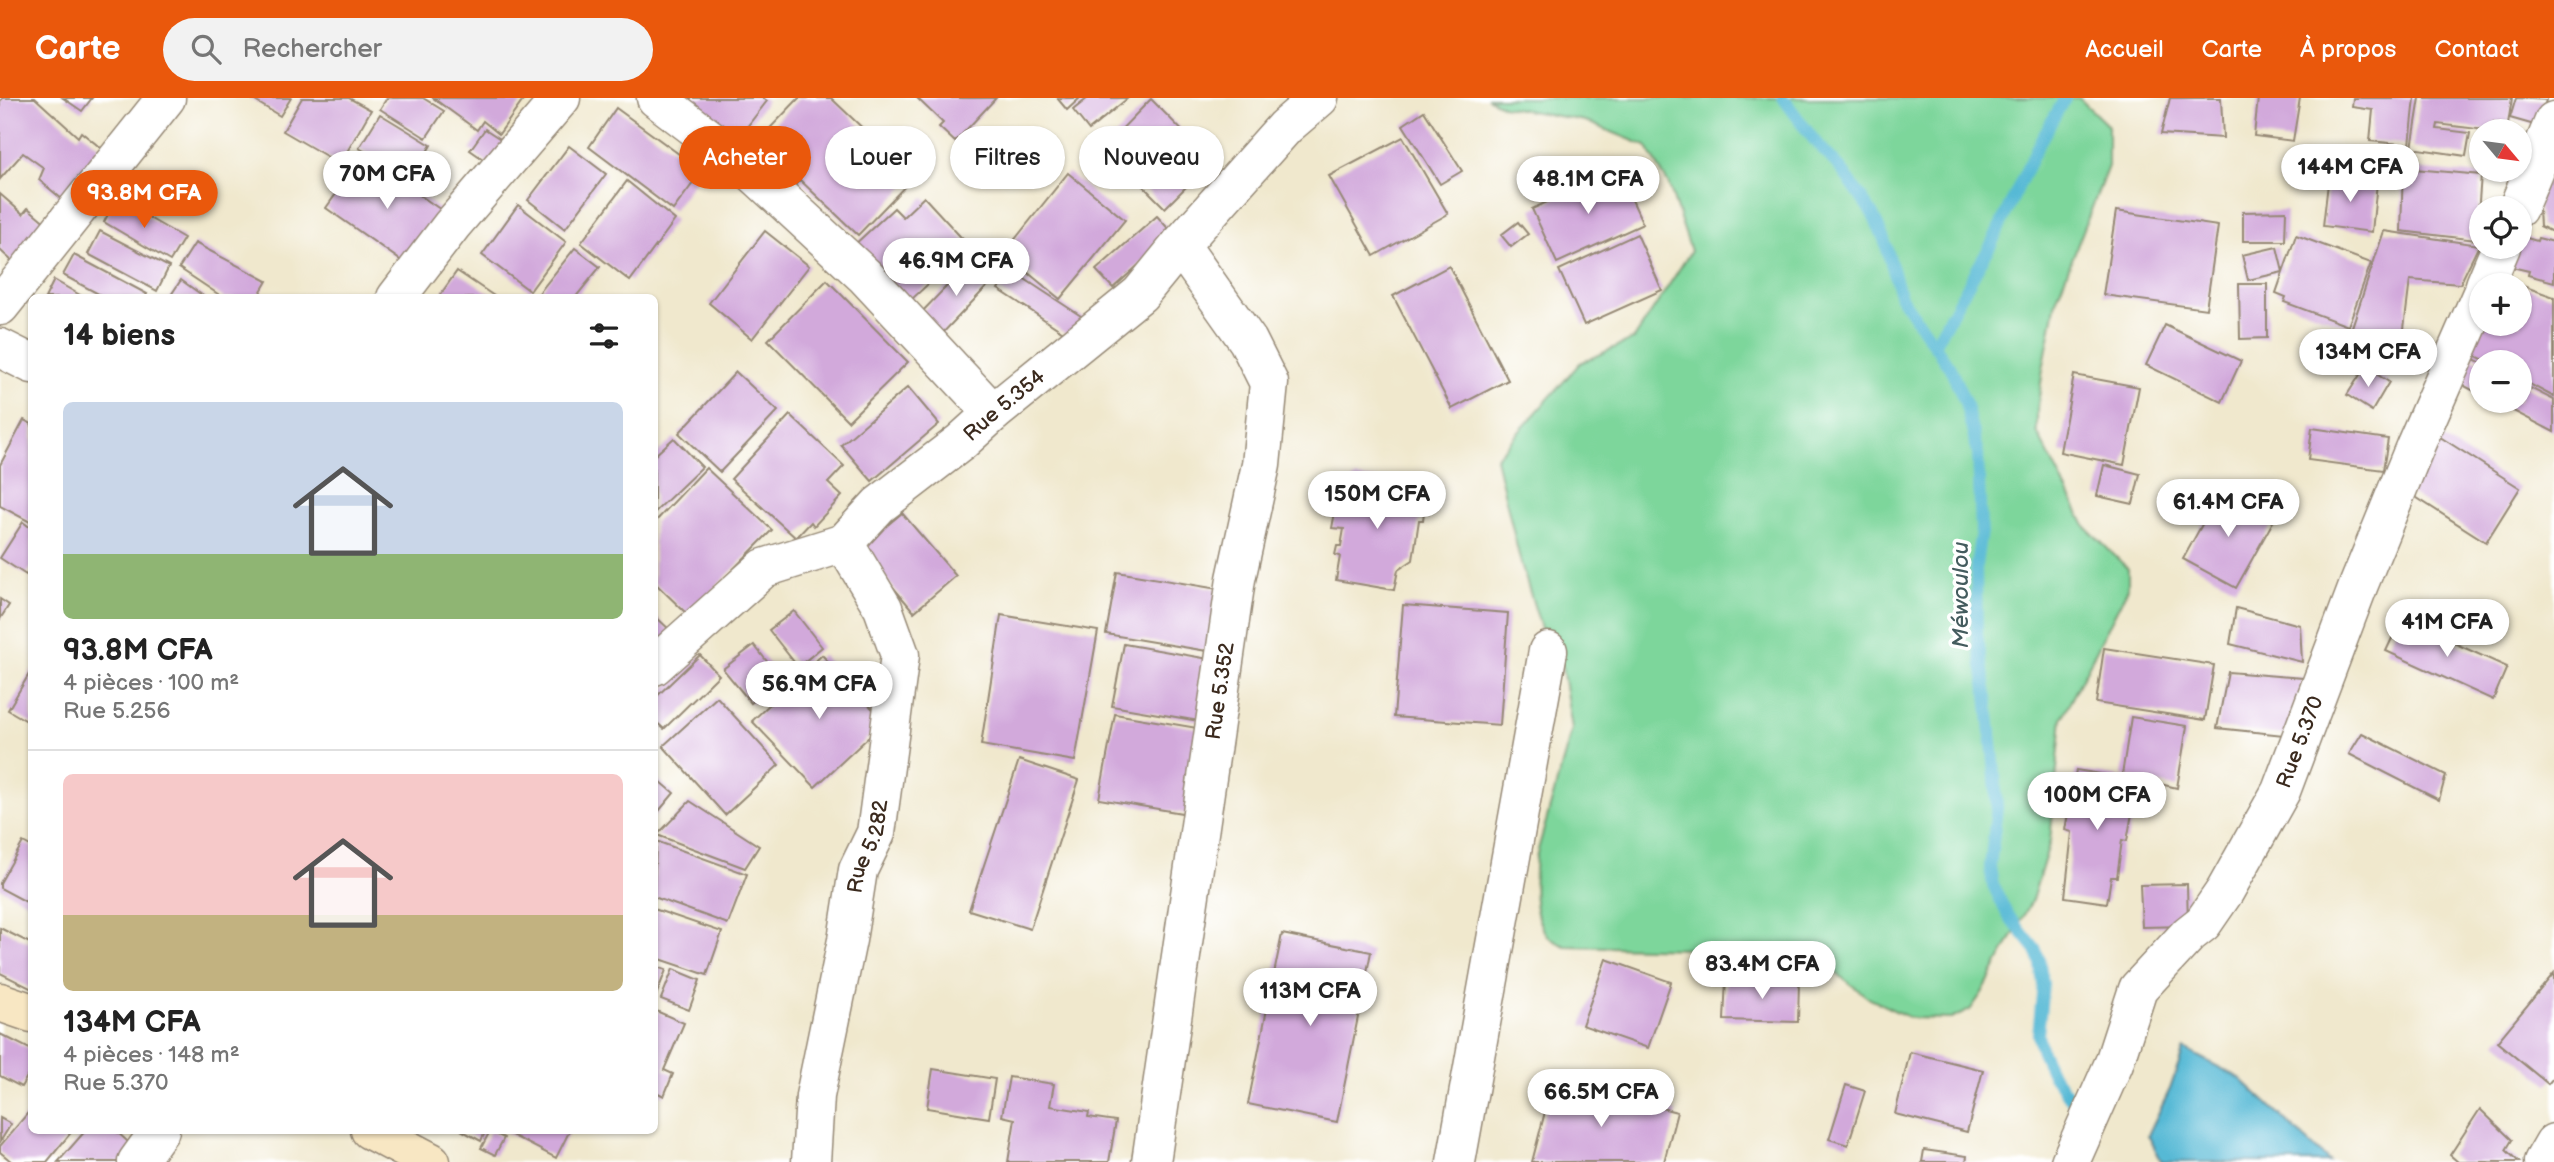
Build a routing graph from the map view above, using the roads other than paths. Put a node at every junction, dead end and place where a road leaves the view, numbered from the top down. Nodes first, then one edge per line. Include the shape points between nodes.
1 (166, 98) edge
2 (561, 98) edge
3 (656, 98) edge
4 (1319, 98) edge
5 (2554, 121) edge
6 (2523, 196) edge
7 (1180, 245) junction
8 (399, 294) edge
9 (0, 306) edge
10 (2469, 323) edge
11 (0, 348) edge
12 (28, 362) edge
13 (993, 413) junction
14 (844, 543) junction
15 (1548, 651) dead end
16 (658, 662) edge
17 (0, 1002) edge
18 (28, 1012) edge
19 (157, 1134) edge
20 (378, 1134) edge
21 (2554, 1143) edge
22 (137, 1162) edge
23 (431, 1162) edge
24 (811, 1162) edge
25 (1151, 1162) edge
26 (1456, 1162) edge
27 (2070, 1162) edge
28 (2543, 1162) edge

1 - 9 street
2 - 8 street
3 - 13 street via 747,167 865,276
4 - 7 street, Rue 5.354 via 1285,127
5 - 6 street
7 - 13 street, Rue 5.354 via 1140,294
7 - 25 street, Rue 5.352 via 1248,341 1269,383 1261,466 1236,579
10 - 27 street, Rue 5.370 via 2359,584 2281,791 2203,923 2138,989 2114,1063
11 - 12 street
13 - 14 street, Rue 5.354 via 880,505
14 - 16 street, Rue 5.354 via 764,568
14 - 24 street, Rue 5.282 via 883,608 900,655 876,833 858,870 815,1096
15 - 26 street
17 - 18 street
19 - 22 street
20 - 23 street
21 - 28 street

